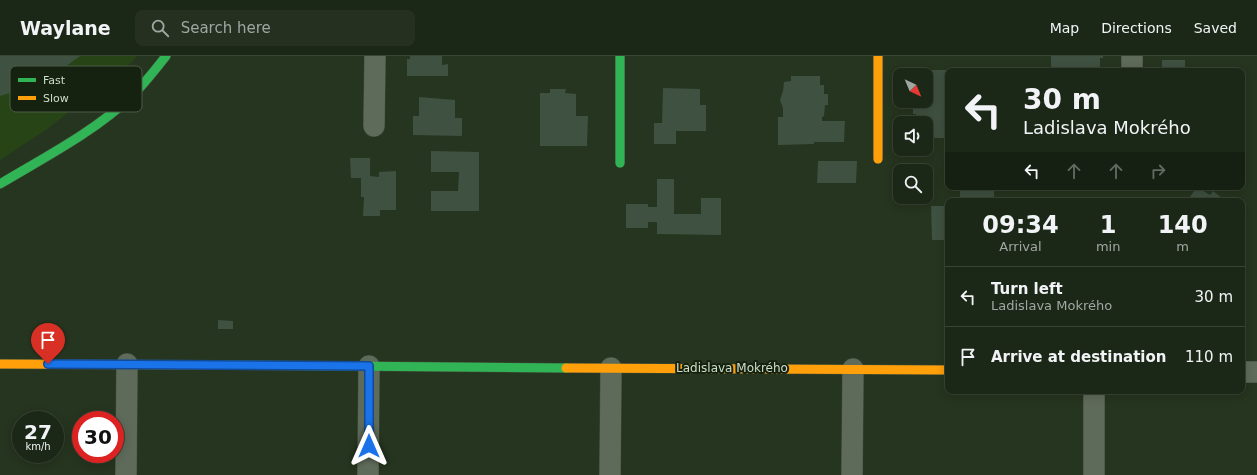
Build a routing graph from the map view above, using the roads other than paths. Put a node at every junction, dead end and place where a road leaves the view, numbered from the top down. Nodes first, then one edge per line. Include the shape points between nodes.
1 (166, 56) edge
2 (374, 56) edge
3 (620, 56) edge
4 (878, 56) edge
5 (1132, 56) edge
6 (1132, 68) edge
7 (142, 86) edge
8 (112, 112) edge
9 (374, 126) dead end
10 (878, 159) dead end
11 (620, 163) dead end
12 (0, 184) edge
13 (0, 364) edge
14 (127, 364) junction
15 (369, 366) junction
16 (611, 368) junction
17 (853, 369) junction
18 (945, 370) edge
19 (1245, 372) edge
20 (1257, 372) edge
21 (1094, 394) edge
22 (126, 475) edge
23 (368, 475) edge
24 (610, 475) edge
25 (852, 475) edge
26 (1094, 475) edge

1 - 7 street
2 - 9 street
3 - 11 street
4 - 10 street
5 - 6 street
8 - 12 street via 71,141
13 - 14 street, Ladislava Mokrého
14 - 15 street, Ladislava Mokrého
14 - 22 street
15 - 16 street, Ladislava Mokrého
15 - 23 street
16 - 17 street, Ladislava Mokrého
16 - 24 street
17 - 18 street, Ladislava Mokrého
17 - 25 street
19 - 20 street
21 - 26 street

